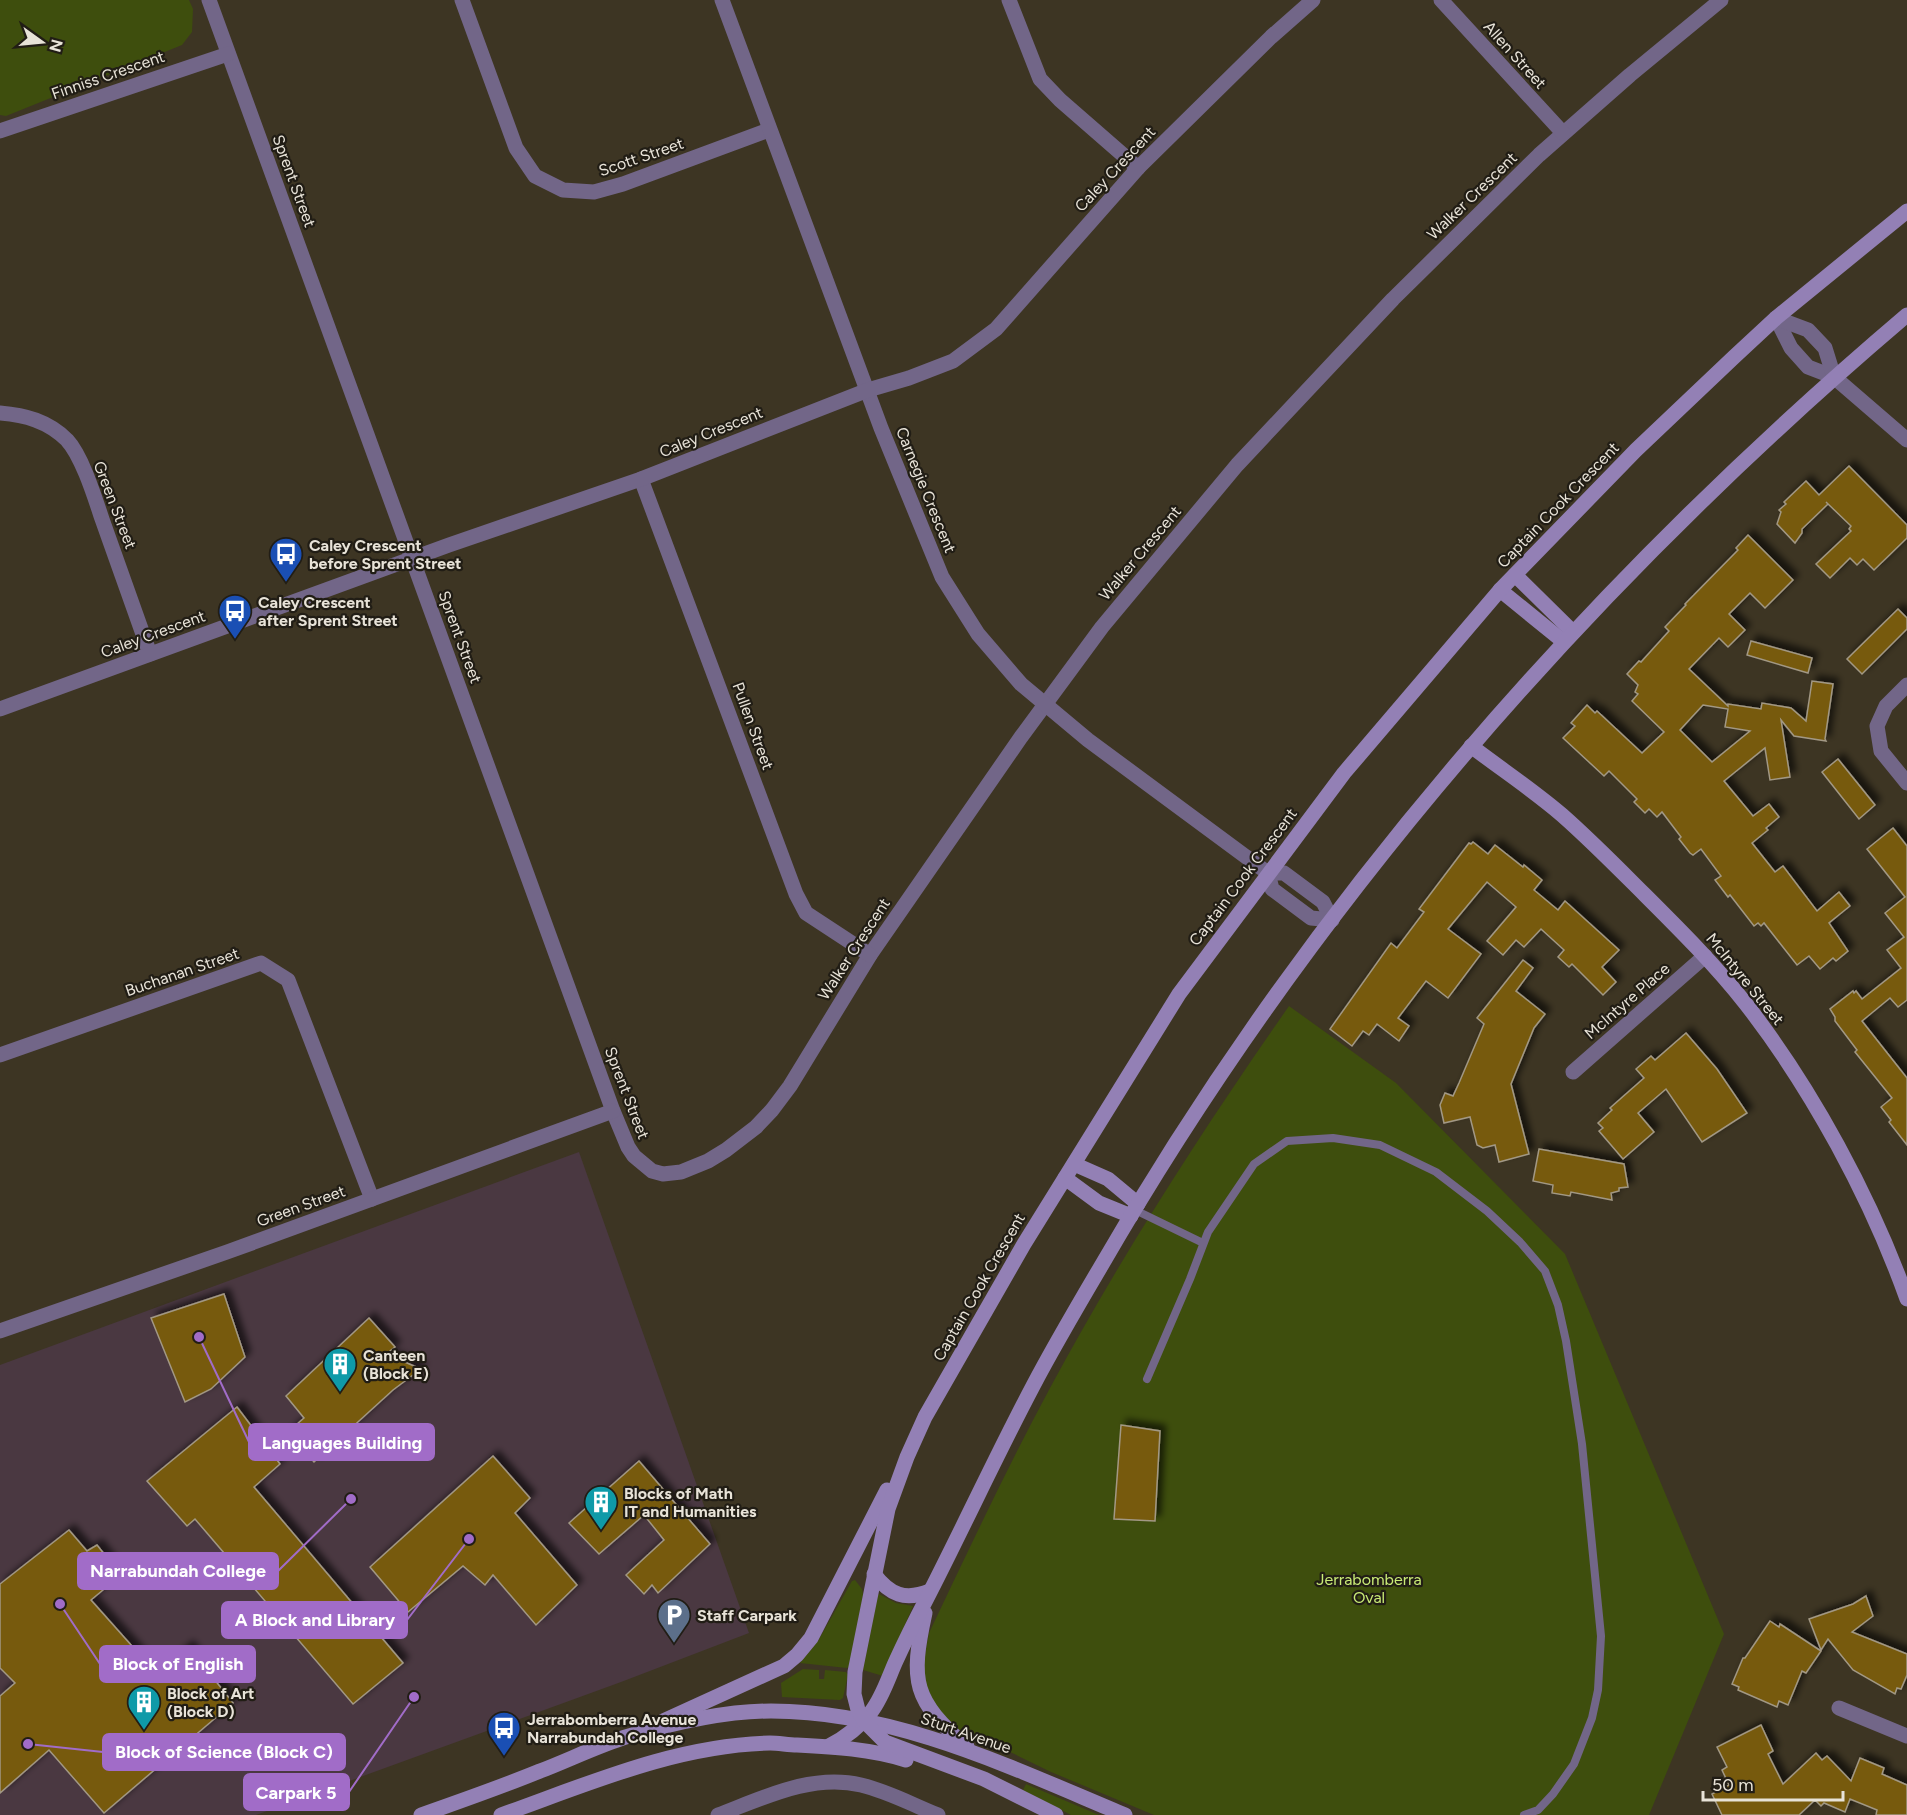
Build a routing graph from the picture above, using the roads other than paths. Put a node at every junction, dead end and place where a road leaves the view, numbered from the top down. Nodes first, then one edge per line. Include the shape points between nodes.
1 (208, 0) edge
2 (462, 0) edge
3 (722, 0) edge
4 (1009, 0) edge
5 (1313, 0) edge
6 (1441, 0) edge
7 (1721, 0) edge
8 (228, 54) junction
9 (769, 130) junction
10 (0, 131) edge
11 (1563, 133) junction
12 (1138, 168) junction
13 (1907, 211) edge
14 (1907, 315) edge
15 (1776, 318) junction
16 (1834, 377) junction
17 (868, 390) junction
18 (0, 413) edge
19 (1907, 440) edge
20 (641, 479) junction
21 (412, 559) junction
22 (1515, 575) junction
23 (1500, 590) junction
24 (1569, 637) junction
25 (150, 654) junction
26 (1907, 685) edge
27 (1045, 705) junction
28 (0, 709) edge
29 (1472, 746) junction
30 (1907, 783) edge
31 (1268, 873) junction
32 (1332, 920) junction
33 (870, 955) junction
34 (1705, 956) junction
35 (0, 1055) edge
36 (1573, 1072) dead end
37 (614, 1112) junction
38 (1074, 1164) junction
39 (657, 1173) joint
40 (1065, 1178) junction
41 (372, 1199) junction
42 (1134, 1210) junction
43 (1203, 1243) junction
44 (1907, 1299) edge
45 (0, 1331) edge
46 (1147, 1379) dead end
47 (925, 1417) junction
48 (874, 1574) junction
49 (930, 1592) junction
50 (1839, 1708) dead end
51 (864, 1720) junction
52 (633, 1735) junction
53 (1907, 1736) edge
54 (829, 1746) junction
55 (971, 1751) junction
56 (422, 1815) edge
57 (501, 1815) edge
58 (718, 1815) edge
59 (938, 1815) edge
60 (1054, 1815) edge
61 (1125, 1815) edge
62 (1524, 1815) edge

1 - 8 street, Sprent Street
2 - 9 street, Scott Street via 516,148 535,176 563,190 594,192 623,184
3 - 9 street, Carnegie Crescent
4 - 12 street via 1040,79
5 - 12 street, Caley Crescent
6 - 11 street, Allen Street
7 - 11 street, Walker Crescent
8 - 10 street, Finniss Crescent
8 - 21 street, Sprent Street
9 - 17 street, Carnegie Crescent
11 - 27 street, Walker Crescent via 1393,299 1237,465 1102,627
12 - 17 street, Caley Crescent via 996,329 953,362
13 - 15 main road, Captain Cook Crescent
14 - 16 main road
15 - 16 street via 1791,348 1808,367
15 - 16 street via 1808,330 1825,348
15 - 22 main road, Captain Cook Crescent via 1636,450
16 - 19 street
16 - 24 main road via 1700,502
17 - 20 street, Caley Crescent
17 - 27 street, Carnegie Crescent via 942,577 978,634 1021,684
18 - 25 street, Green Street via 38,420 68,442 88,478
20 - 21 street, Caley Crescent
20 - 33 street, Pullen Street via 796,894 806,913
21 - 25 street, Caley Crescent
21 - 37 street, Sprent Street
22 - 23 main road, Captain Cook Crescent
22 - 24 main road
23 - 24 main road
23 - 31 main road, Captain Cook Crescent via 1344,773
24 - 29 main road
25 - 28 street, Caley Crescent
26 - 30 street via 1886,706 1877,726 1881,751
27 - 31 street, Carnegie Crescent
27 - 33 street, Walker Crescent
29 - 32 main road
29 - 34 main road, McIntyre Street via 1561,814
31 - 32 street, Carnegie Crescent via 1284,873 1323,902
31 - 38 main road, Captain Cook Crescent via 1179,994
32 - 42 main road via 1248,1031
33 - 39 street, Walker Crescent via 790,1086 765,1118 708,1161 681,1172
34 - 36 street, McIntyre Place
34 - 44 main road, McIntyre Street via 1746,1005 1813,1104 1875,1220
35 - 41 street, Buchanan Street via 261,963 288,980
37 - 39 street, Sprent Street via 630,1152
37 - 41 street, Green Street
38 - 40 main road, Captain Cook Crescent
38 - 42 main road via 1108,1179
40 - 42 main road via 1099,1203
40 - 47 main road, Captain Cook Crescent
41 - 45 street, Green Street
42 - 43 lane
42 - 49 main road via 1035,1383
43 - 46 lane
43 - 62 lane via 1254,1164 1287,1141 1333,1138 1380,1146 1436,1172 1512,1234 1545,1271 1566,1341 1582,1444 1601,1636 1598,1690 1574,1764 1538,1810
47 - 48 main road, Captain Cook Crescent via 888,1509
47 - 52 main road via 815,1630 797,1655 784,1666
48 - 49 main road via 898,1596
48 - 51 main road, Captain Cook Crescent via 854,1688 854,1699
49 - 51 main road via 876,1704
49 - 55 main road via 916,1655 919,1686 935,1717
50 - 53 street
51 - 52 main road, Sturt Avenue via 789,1712 736,1713
51 - 54 main road
51 - 55 main road, Sturt Avenue
51 - 60 main road, Captain Cook Crescent via 888,1744 976,1775
52 - 56 main road
54 - 57 main road via 735,1745 668,1758
54 - 60 main road via 910,1761
55 - 61 main road, Sturt Avenue
58 - 59 street via 799,1786 822,1782 859,1784

